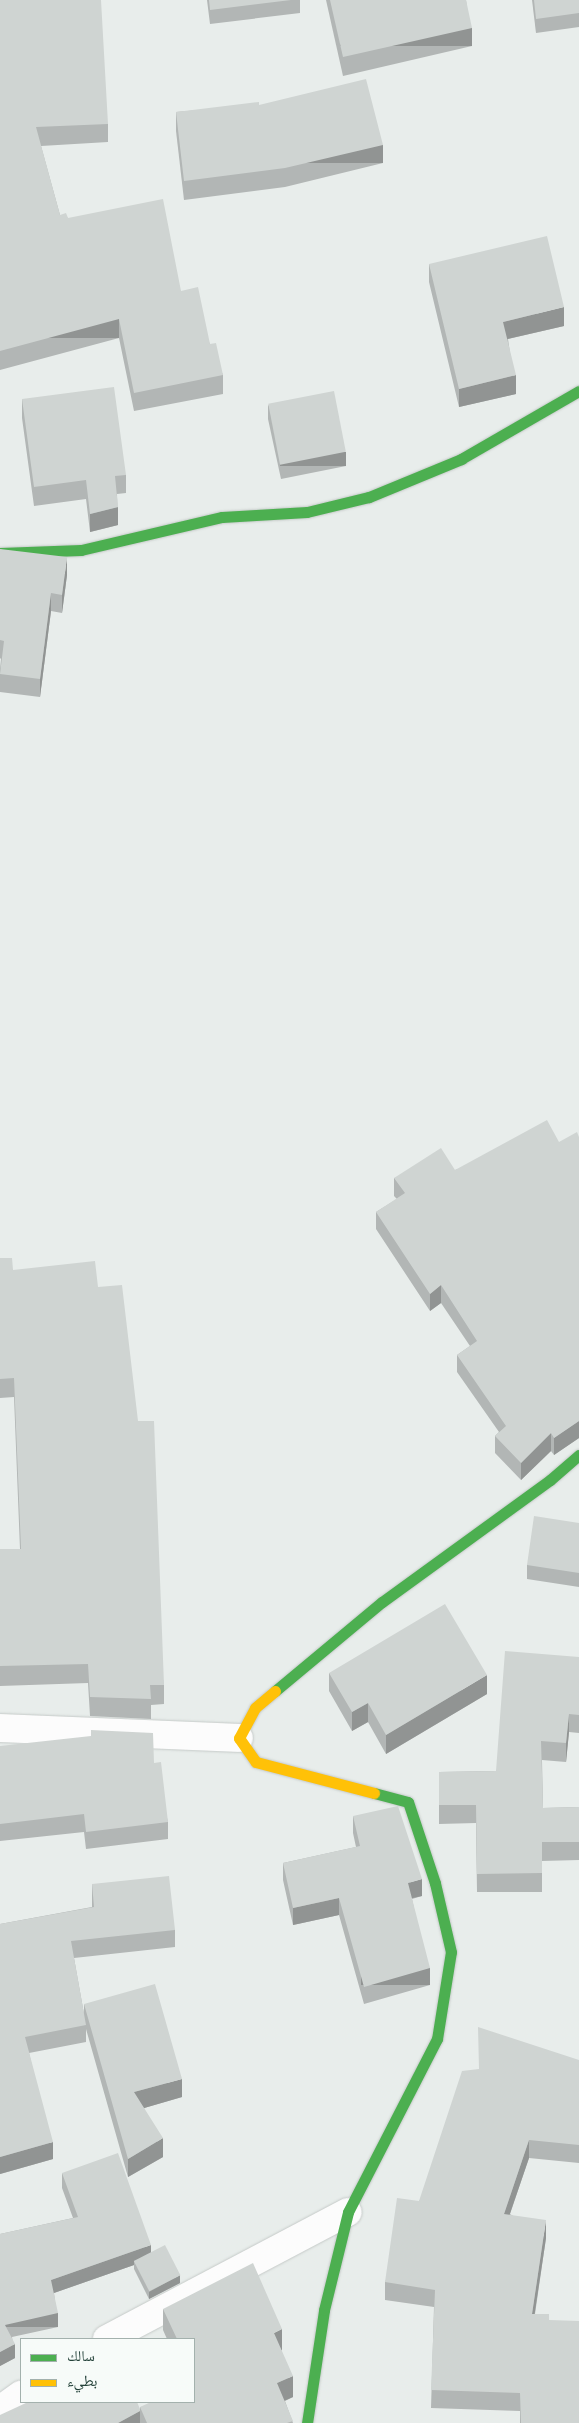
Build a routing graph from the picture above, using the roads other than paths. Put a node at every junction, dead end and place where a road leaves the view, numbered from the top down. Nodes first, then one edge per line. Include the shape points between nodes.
1 (579, 391) edge
2 (0, 553) edge
3 (579, 1455) edge
4 (0, 1728) edge
5 (240, 1738) junction
6 (348, 2212) junction
7 (109, 2338) edge
8 (20, 2395) edge
9 (0, 2410) edge
10 (307, 2423) edge

1 - 2 street via 461,459 369,498 307,512 222,517 81,550
3 - 5 street via 550,1480 382,1602 262,1702 255,1708
4 - 5 street
5 - 6 street via 256,1762 408,1802 435,1883 449,1943 451,1952 437,2039
6 - 7 street
6 - 10 street via 324,2310
8 - 9 street

